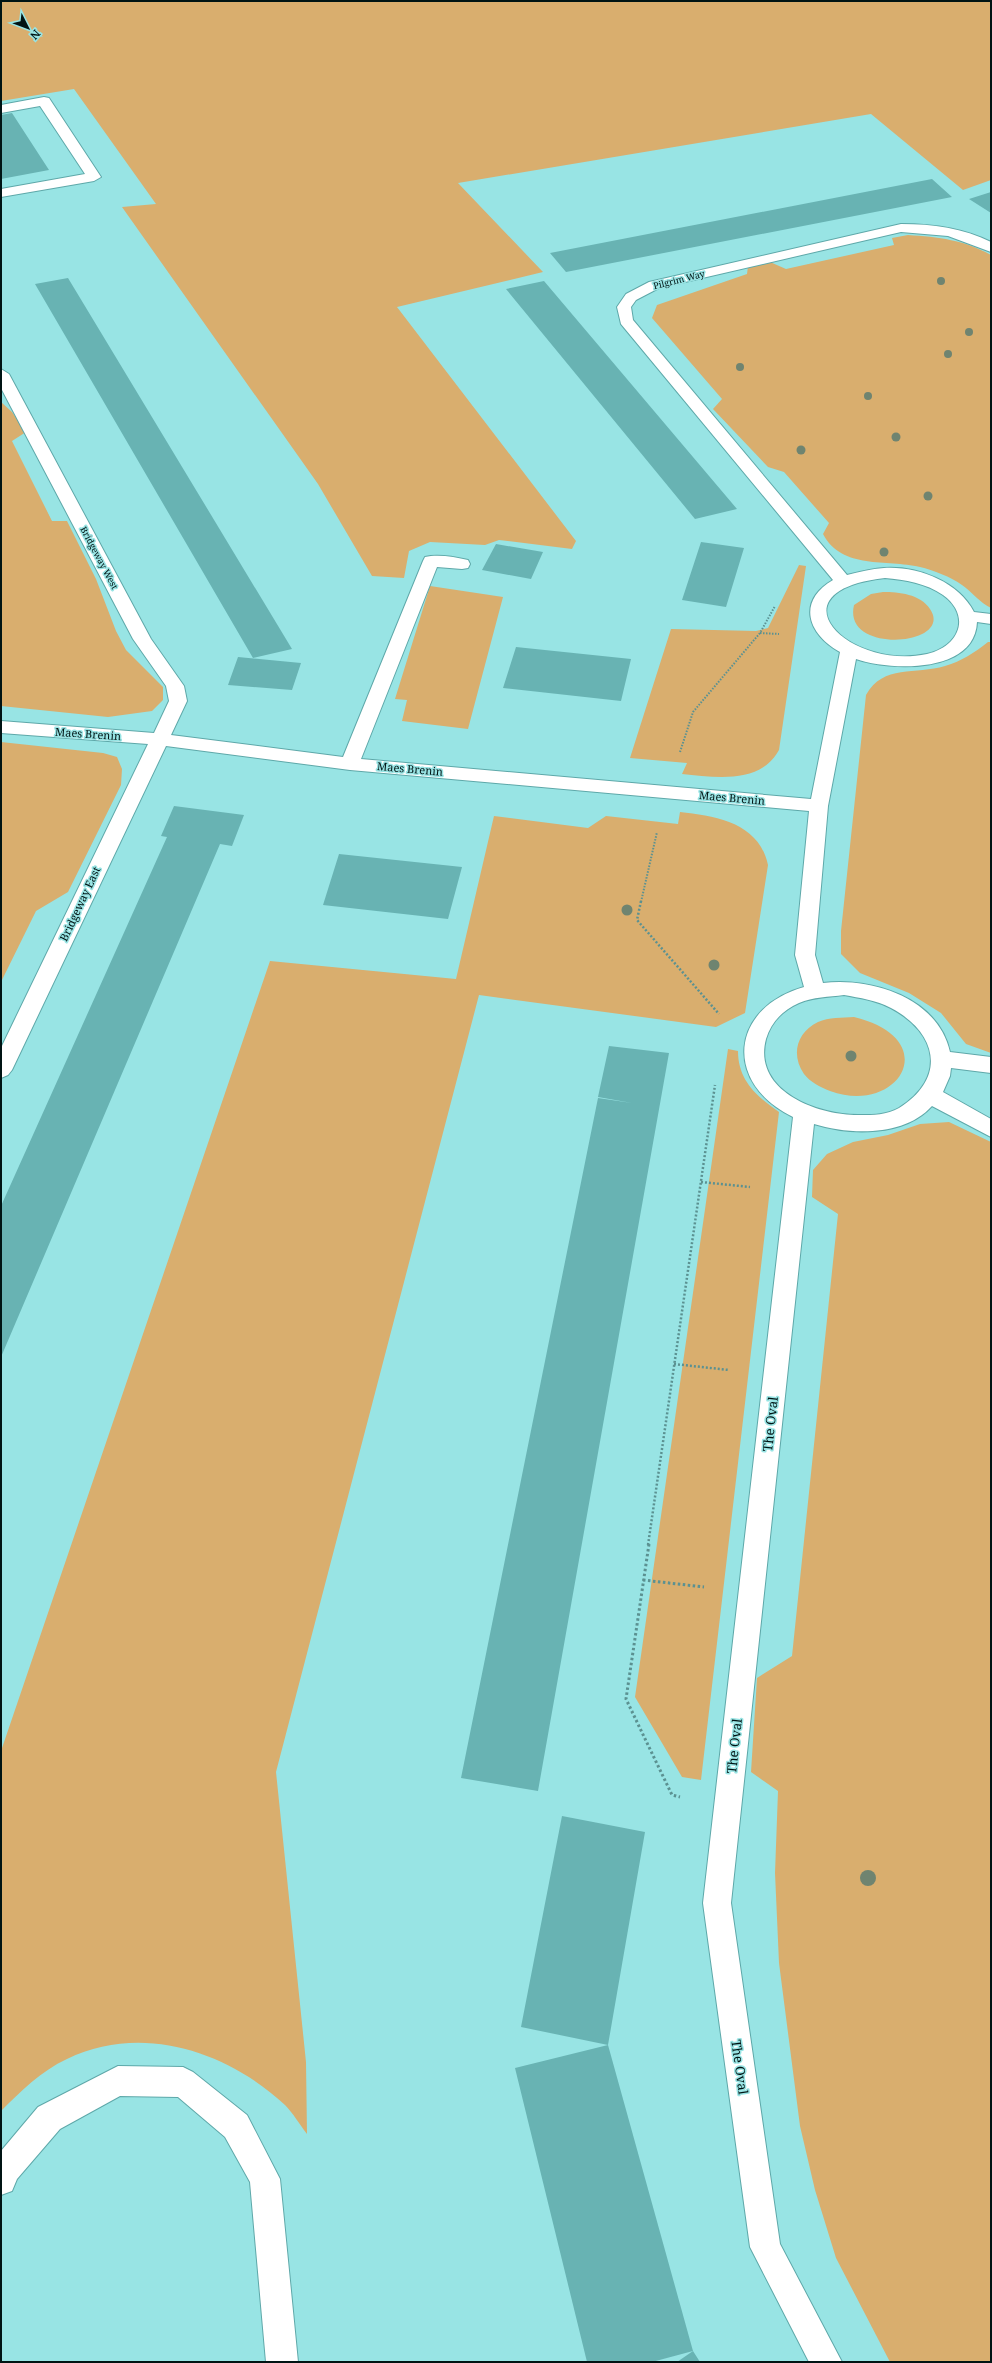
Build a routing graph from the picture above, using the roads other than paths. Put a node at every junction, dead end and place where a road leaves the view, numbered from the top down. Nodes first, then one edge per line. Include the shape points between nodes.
1 (1, 109) edge
2 (1, 193) edge
3 (991, 248) edge
4 (1, 375) edge
5 (462, 564) dead end
6 (843, 581) junction
7 (968, 616) junction
8 (991, 619) edge
9 (849, 650) junction
10 (1, 727) edge
11 (158, 739) junction
12 (350, 764) junction
13 (819, 806) junction
14 (815, 990) junction
15 (943, 1059) junction
16 (991, 1065) edge
17 (1, 1070) edge
18 (930, 1095) junction
19 (804, 1114) junction
20 (991, 1129) edge
21 (1, 2180) edge
22 (282, 2362) edge
23 (826, 2362) edge

1 - 2 street via 44,102 94,176
3 - 6 street, Pilgrim Way via 954,232 931,228 901,228 654,285 631,297 624,307 626,321
4 - 11 street, Bridgeway West via 142,639 175,686 178,701 171,720
5 - 12 street via 431,561
6 - 7 street via 862,575 885,573 908,575 930,581 948,591
6 - 9 street via 820,600 817,613 829,637
7 - 8 street
7 - 9 street via 968,629 961,641 949,651 932,658 912,662 890,661 868,658
9 - 13 street
10 - 11 street, Maes Brenin
11 - 12 street, Maes Brenin
11 - 17 street, Bridgeway East
12 - 13 street, Maes Brenin
13 - 14 street via 805,955
14 - 15 street via 844,988 873,993 899,1003 921,1018 936,1038
14 - 19 street via 790,999 769,1012 756,1030 752,1053 760,1077 778,1097
15 - 16 street
15 - 18 street via 940,1080
18 - 19 street via 902,1116 871,1123 837,1123
18 - 20 street
19 - 23 street, The Oval via 717,1903 765,2247
21 - 22 street via 6,2168 49,2118 118,2081 183,2082 236,2126 265,2179

